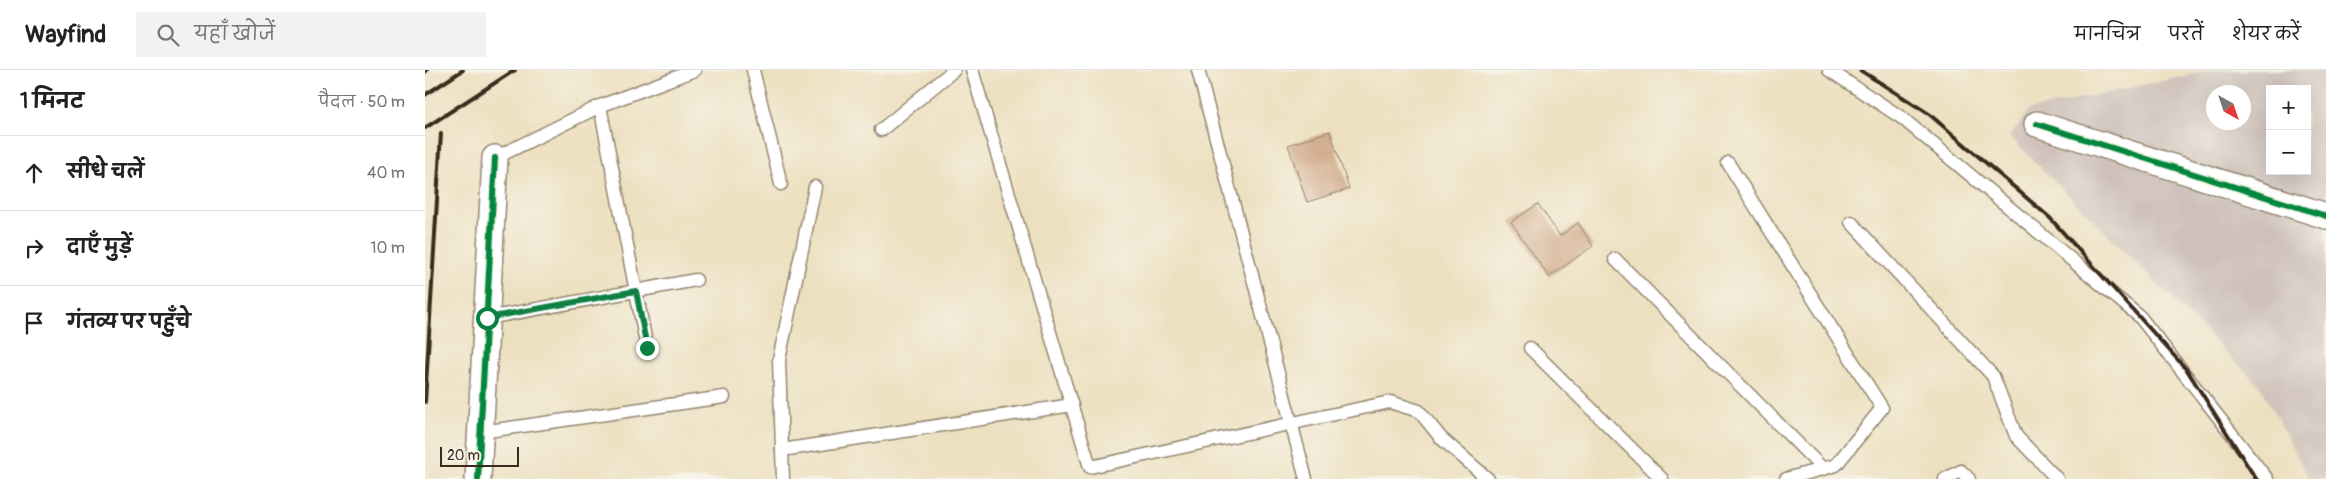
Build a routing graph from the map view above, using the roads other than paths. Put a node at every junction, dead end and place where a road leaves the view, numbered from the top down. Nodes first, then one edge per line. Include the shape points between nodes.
1 (695, 70) edge
2 (753, 70) edge
3 (953, 70) edge
4 (972, 70) edge
5 (1198, 70) edge
6 (1829, 70) edge
7 (600, 106) junction
8 (2037, 124) dead end
9 (881, 130) dead end
10 (495, 158) joint
11 (1728, 163) dead end
12 (781, 184) dead end
13 (815, 187) dead end
14 (2326, 216) edge
15 (1851, 222) dead end
16 (1615, 260) dead end
17 (696, 280) dead end
18 (636, 291) junction
19 (487, 318) junction
20 (647, 348) dead end
21 (1529, 348) dead end
22 (724, 397) dead end
23 (1072, 405) junction
24 (1291, 425) junction
25 (481, 432) junction
26 (782, 450) junction
27 (1823, 469) junction
28 (478, 479) edge
29 (783, 479) edge
30 (1305, 479) edge
31 (1489, 479) edge
32 (1662, 479) edge
33 (1786, 479) edge
34 (1945, 479) edge
35 (1969, 479) edge
36 (2057, 479) edge
37 (2267, 479) edge

1 - 7 lane
2 - 12 lane
3 - 9 lane
4 - 23 lane
5 - 24 lane
6 - 37 lane via 1902,118 2141,317
7 - 10 lane
7 - 18 lane
8 - 14 street
10 - 19 street
11 - 27 lane via 1883,408 1836,465
13 - 26 lane via 779,360
15 - 36 lane via 1993,376 2016,436
16 - 27 lane
17 - 18 lane
18 - 19 lane
18 - 20 lane
19 - 25 street
21 - 32 lane
22 - 25 lane
23 - 24 lane via 1090,467
23 - 26 lane
24 - 30 lane
24 - 31 lane via 1390,402 1419,411 1441,438
25 - 28 street
26 - 29 lane
27 - 33 lane
34 - 35 lane via 1961,471

